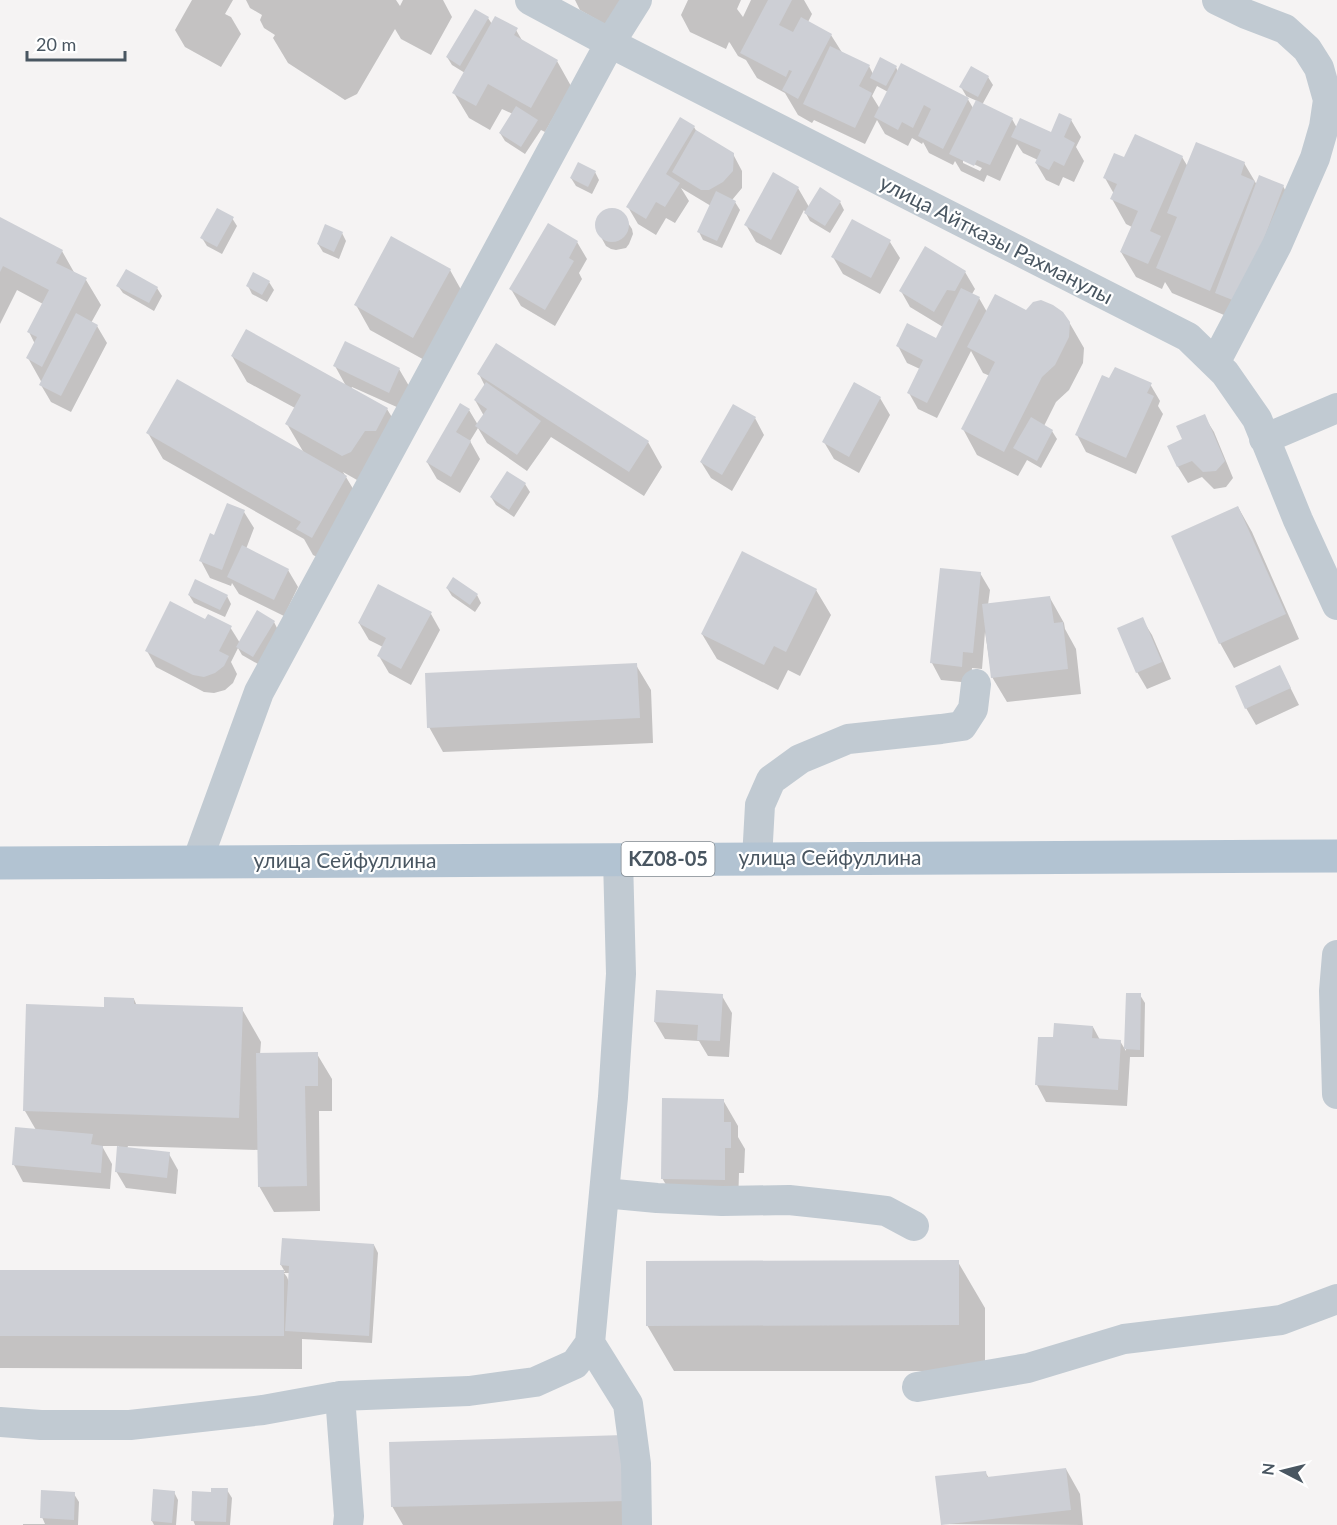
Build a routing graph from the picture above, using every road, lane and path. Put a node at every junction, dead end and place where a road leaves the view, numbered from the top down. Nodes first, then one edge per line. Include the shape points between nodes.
1 (530, 0) edge
2 (637, 0) edge
3 (1217, 0) edge
4 (610, 43) junction
5 (1215, 363) junction
6 (1337, 408) edge
7 (1264, 439) junction
8 (1337, 605) edge
9 (976, 684) dead end
10 (1337, 856) edge
11 (757, 859) junction
12 (618, 860) junction
13 (196, 862) junction
14 (0, 863) edge
15 (1337, 955) edge
16 (1337, 1095) edge
17 (604, 1193) junction
18 (914, 1226) dead end
19 (1337, 1299) edge
20 (590, 1343) junction
21 (917, 1387) dead end
22 (340, 1396) junction
23 (0, 1422) edge
24 (348, 1525) edge
25 (637, 1525) edge

1 - 4 street, улица Айтказы Рахманулы
2 - 4 street
3 - 5 street via 1285,29 1319,68 1328,100 1315,158 1277,245
4 - 5 street, улица Айтказы Рахманулы via 1188,337
4 - 13 street via 259,692
5 - 7 street, улица Айтказы Рахманулы via 1257,419
6 - 7 street
7 - 8 street, улица Айтказы Рахманулы
9 - 11 street via 973,709 962,726 848,739 800,759 771,780 760,805
10 - 11 main road, улица Сейфуллина / KZ08-05
11 - 12 main road, улица Сейфуллина / KZ08-05
12 - 13 main road, улица Сейфуллина / KZ08-05
12 - 17 street via 621,974
13 - 14 main road, улица Сейфуллина / KZ08-05
15 - 16 street
17 - 18 street via 846,1206 886,1211
17 - 20 street
19 - 21 street via 1281,1320 1124,1338 1028,1368
20 - 22 street via 575,1364 535,1382 470,1391
20 - 25 street via 628,1404 636,1464
22 - 23 street via 263,1410 130,1425
22 - 24 street

